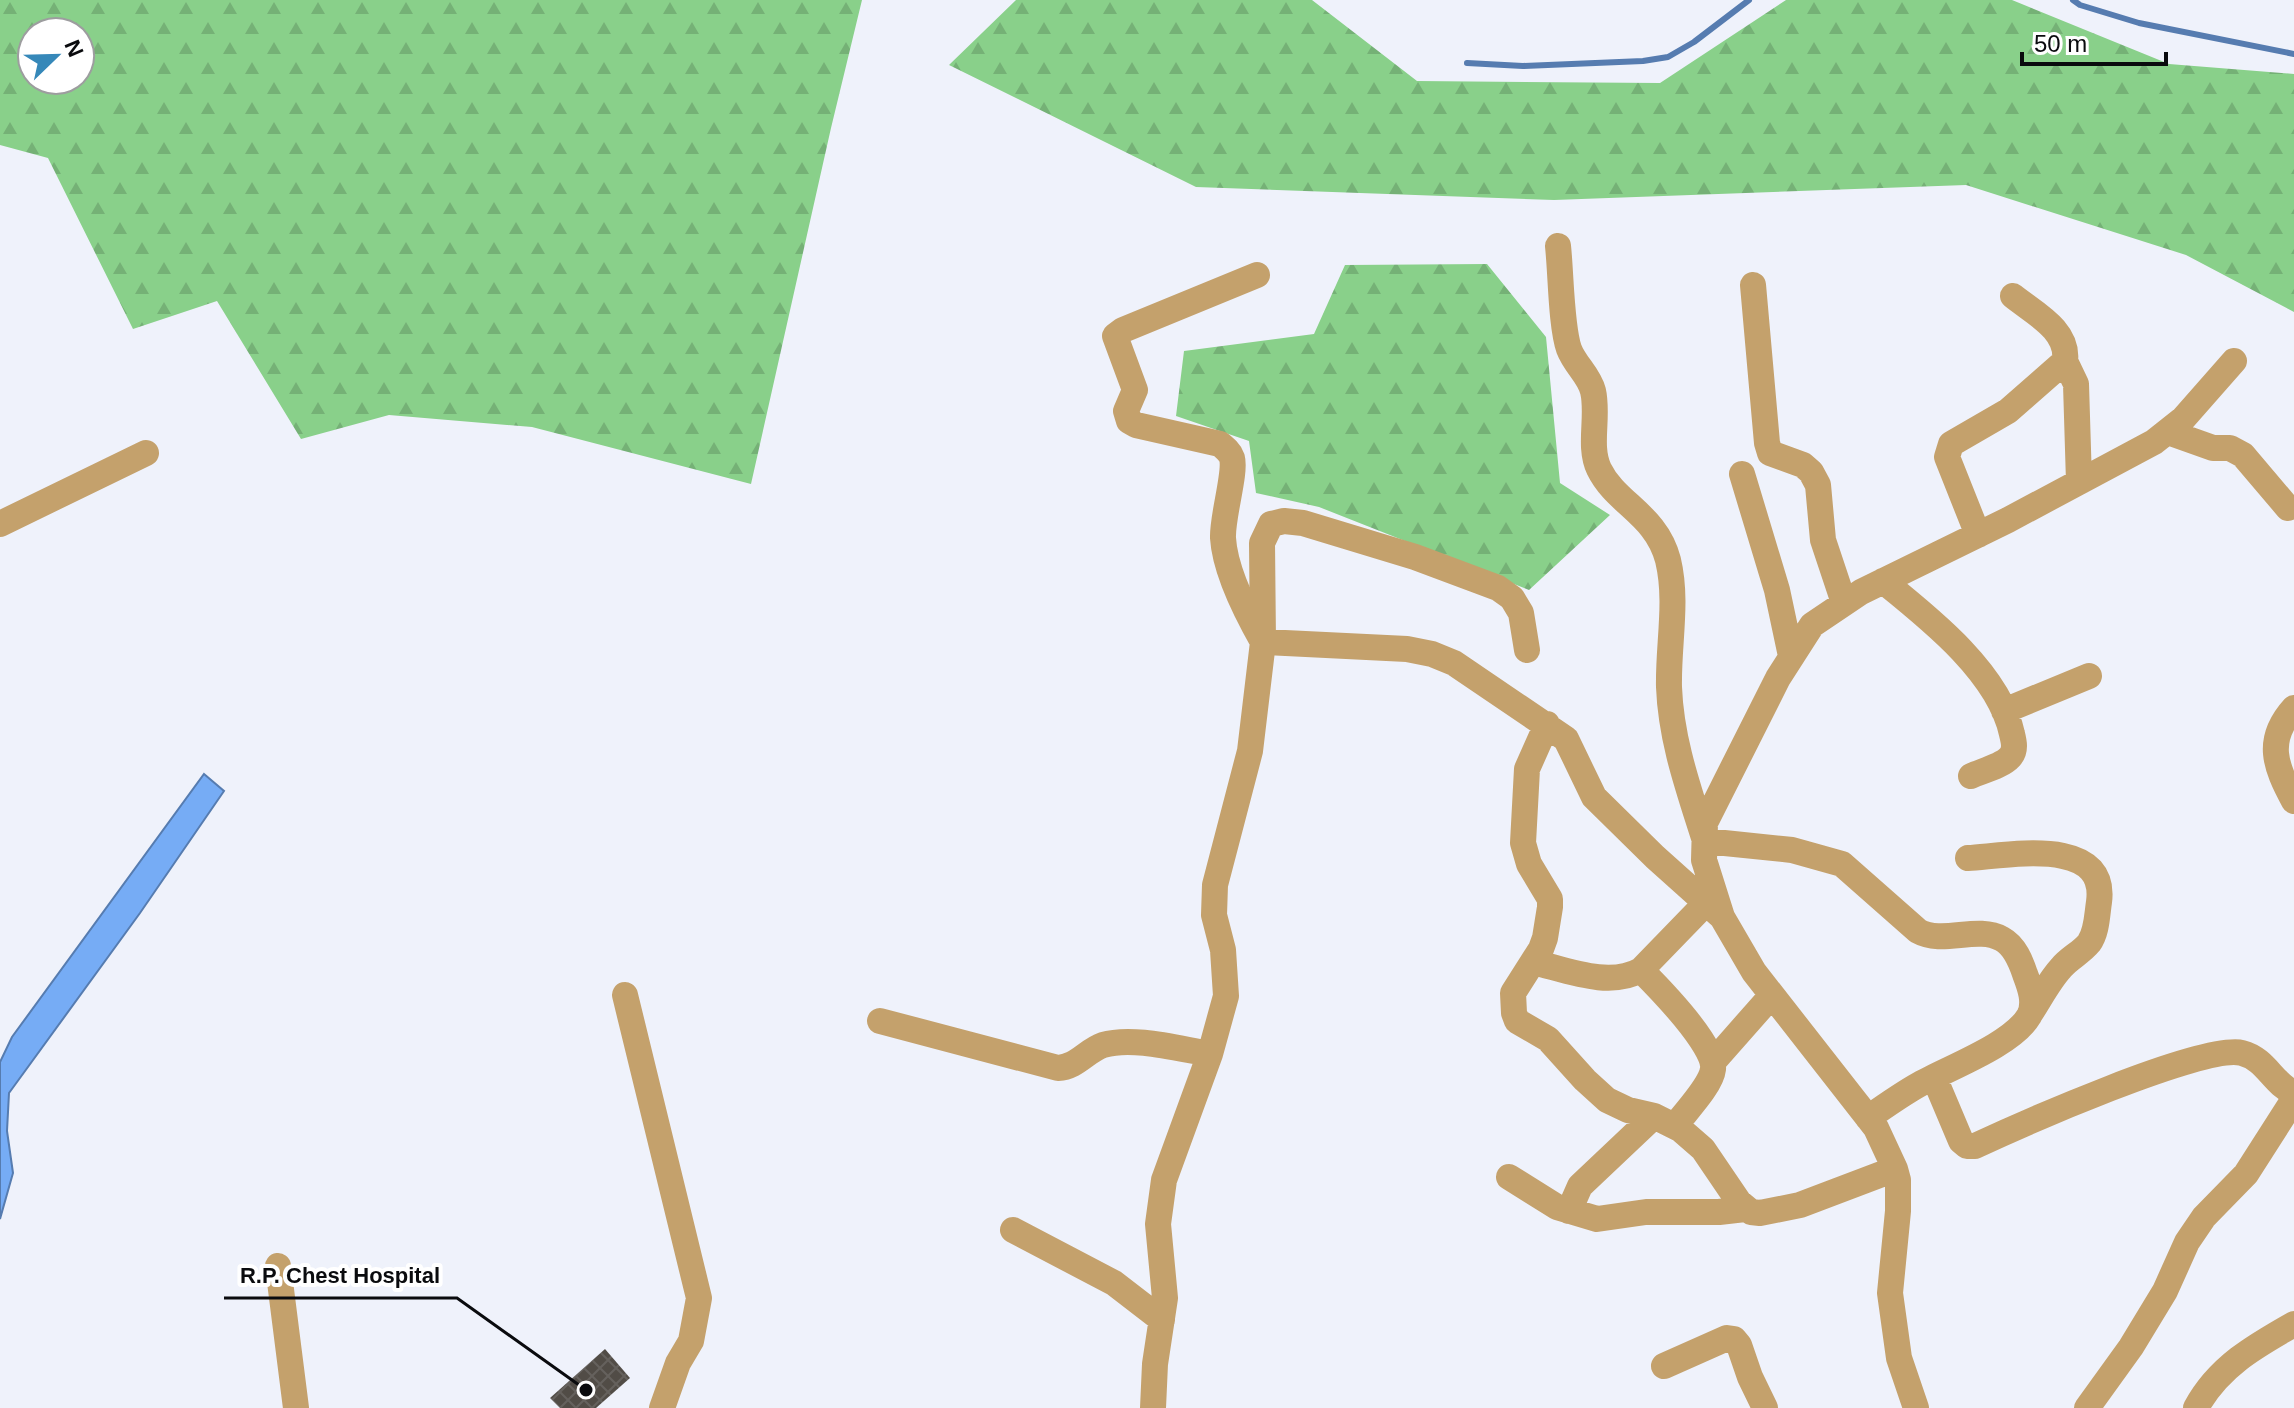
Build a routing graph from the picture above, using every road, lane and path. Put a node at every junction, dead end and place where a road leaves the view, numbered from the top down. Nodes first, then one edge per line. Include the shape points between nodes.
1 (1558, 246) dead end
2 (1257, 275) dead end
3 (1753, 285) dead end
4 (2013, 296) dead end
5 (2065, 361) junction
6 (2234, 361) dead end
7 (2168, 432) junction
8 (146, 453) dead end
9 (1742, 474) dead end
10 (2079, 482) junction
11 (2288, 508) dead end
12 (0, 524) edge
13 (1978, 535) junction
14 (1883, 581) junction
15 (1844, 603) junction
16 (1263, 642) junction
17 (1527, 650) dead end
18 (1791, 656) junction
19 (2089, 676) dead end
20 (2294, 708) edge
21 (2004, 711) junction
22 (1547, 724) junction
23 (1971, 776) dead end
24 (2294, 801) edge
25 (1705, 841) junction
26 (1968, 858) dead end
27 (1713, 910) junction
28 (1533, 962) junction
29 (1641, 970) junction
30 (625, 995) dead end
31 (1772, 995) junction
32 (2030, 1014) junction
33 (880, 1021) dead end
34 (1210, 1054) junction
35 (1713, 1062) junction
36 (1934, 1077) junction
37 (2294, 1093) edge
38 (2294, 1099) edge
39 (1868, 1118) junction
40 (1664, 1121) junction
41 (1895, 1169) junction
42 (1509, 1177) dead end
43 (1745, 1209) junction
44 (1569, 1211) junction
45 (1013, 1230) dead end
46 (278, 1266) dead end
47 (1162, 1320) junction
48 (2294, 1324) edge
49 (1664, 1366) dead end
50 (296, 1408) edge
51 (662, 1408) edge
52 (1153, 1408) edge
53 (1765, 1408) edge
54 (1916, 1408) edge
55 (2087, 1408) edge
56 (2196, 1408) edge

1 - 25 street via 1569,348 1593,392 1595,459 1608,482 1652,527 1668,559 1674,594 1672,717 1677,754
2 - 16 street via 1115,336 1135,390 1126,411 1129,421 1220,444 1230,453 1223,541
3 - 15 street via 1767,443 1770,453 1803,465 1818,485 1823,540
4 - 5 street via 2059,333 2067,351
5 - 10 street via 2076,384
5 - 13 street via 2008,411 1947,449
6 - 7 street
7 - 10 street
7 - 11 street via 2243,455
8 - 12 street
9 - 18 street
10 - 13 street
13 - 14 street
14 - 15 street
14 - 21 street via 1951,641
15 - 18 street via 1812,625
16 - 17 street via 1262,543 1271,524 1284,521 1415,557 1498,588 1521,613
16 - 22 street via 1432,654
16 - 34 street via 1250,751 1215,885 1226,996
18 - 25 street via 1705,823
19 - 21 street
20 - 24 street via 2279,724 2275,753
21 - 23 street via 2012,755
22 - 27 street via 1566,739 1594,797
22 - 28 street via 1527,769 1523,843 1550,899 1545,938
25 - 27 street
25 - 32 street via 1792,850 1842,864 1927,937 2001,938 2026,976
26 - 32 street via 2066,855 2082,862 2095,878 2100,892 2090,942 2058,970
27 - 29 street
27 - 31 street
28 - 29 street via 1607,978
28 - 40 street via 1513,993 1517,1021 1548,1039 1607,1100
29 - 35 street via 1681,1010
30 - 51 street via 699,1298 691,1341
31 - 35 street
31 - 39 street
32 - 36 street via 1963,1065
33 - 34 street via 1058,1068 1074,1065 1102,1046 1130,1041
34 - 47 street via 1164,1180 1158,1224 1165,1286
35 - 40 street via 1710,1079
36 - 37 street via 1967,1146 2206,1055 2251,1056
36 - 39 street
38 - 55 street via 2246,1174 2187,1242 2165,1291
39 - 41 street
40 - 43 street via 1703,1149
40 - 44 street via 1580,1186
41 - 43 street via 1800,1205 1760,1213
41 - 54 street via 1898,1211 1890,1293 1899,1358
42 - 44 street
43 - 44 street via 1597,1219
45 - 47 street via 1114,1283
46 - 50 street
47 - 52 street
48 - 56 street via 2248,1350 2217,1376
49 - 53 street via 1734,1339

